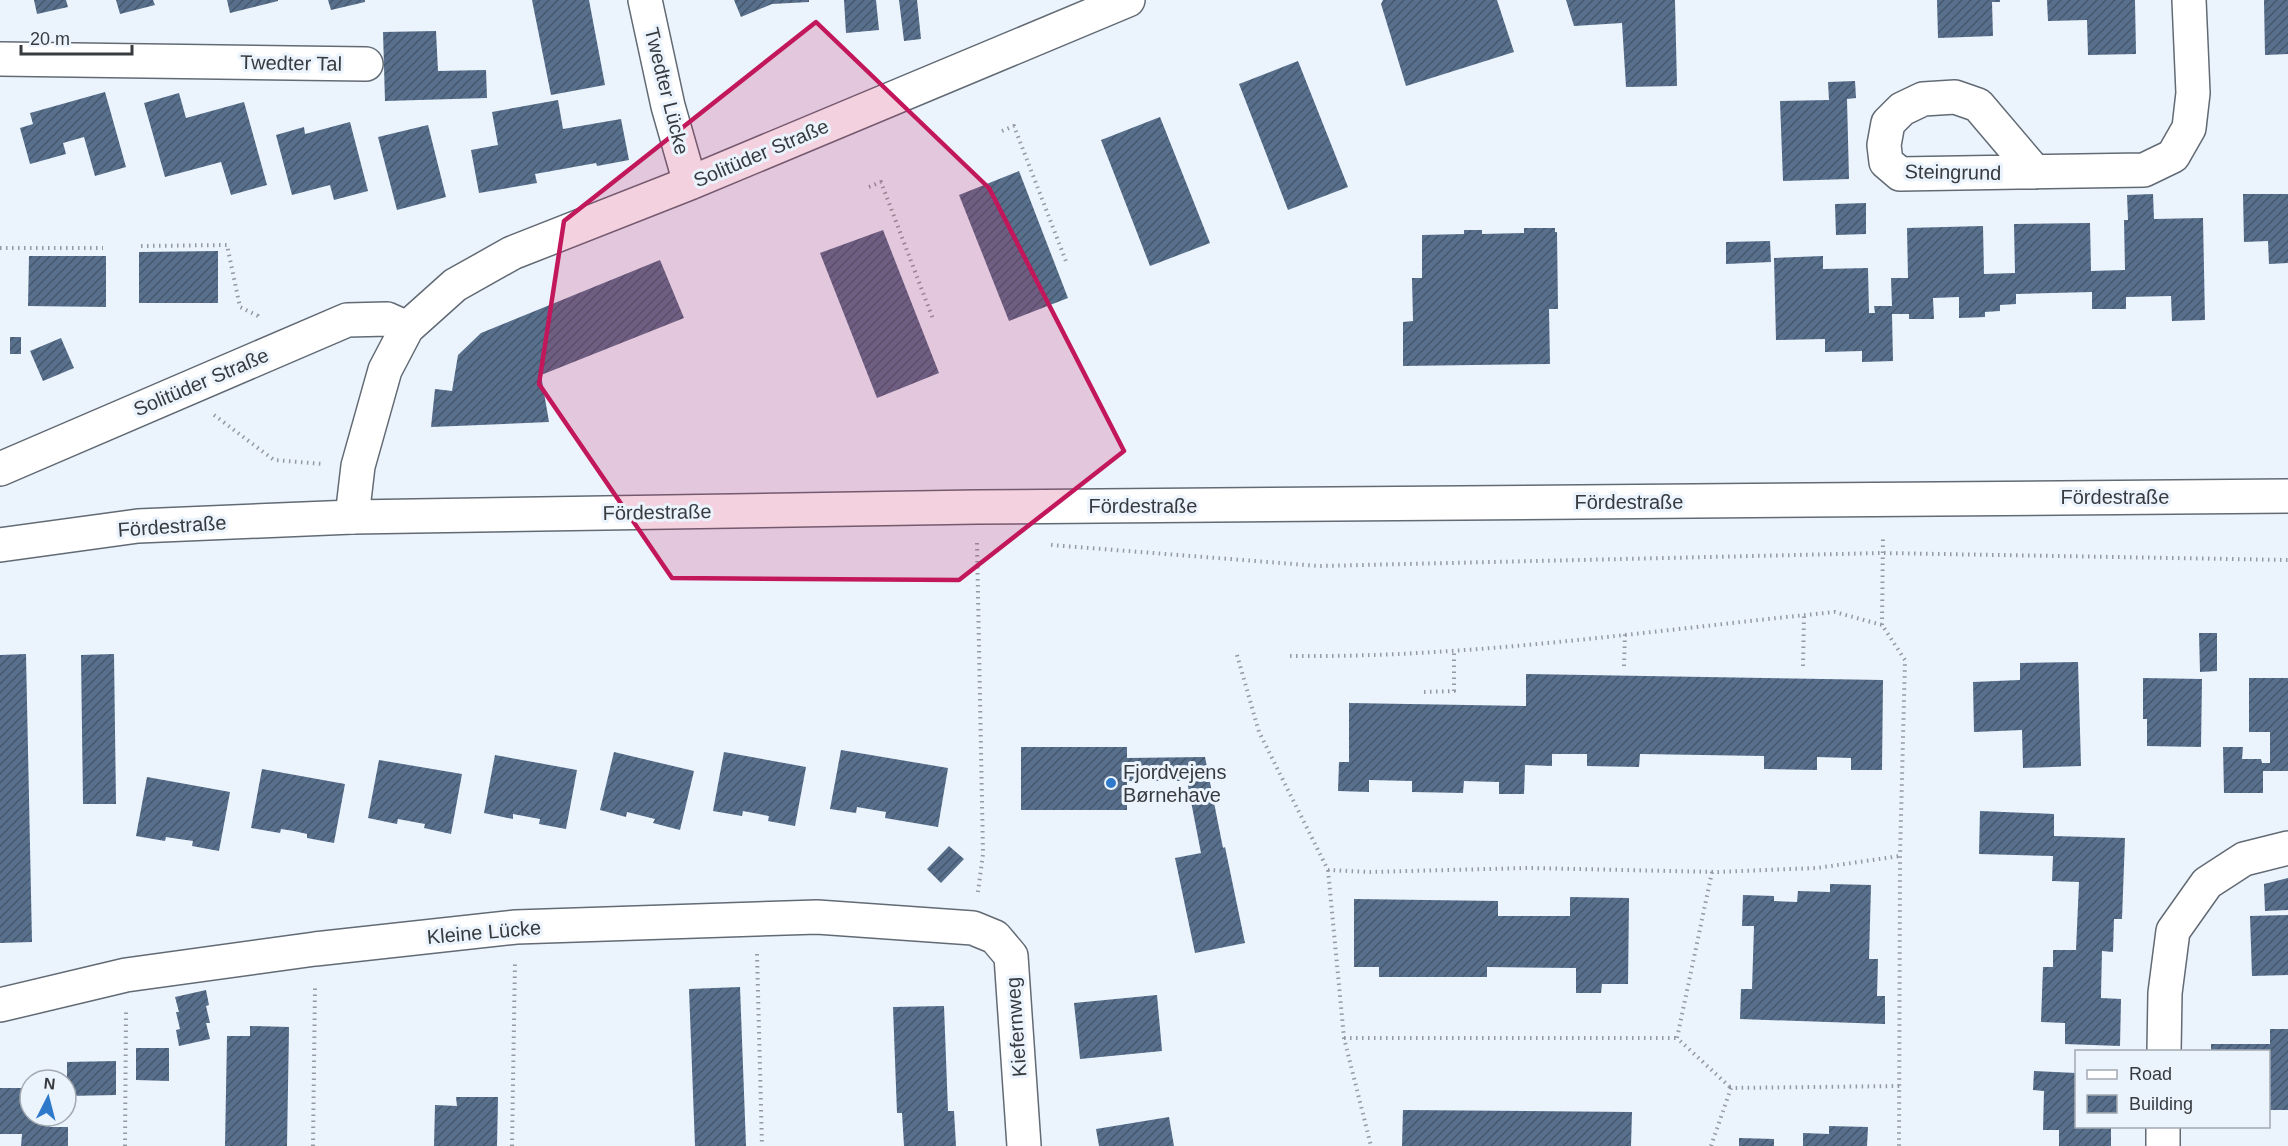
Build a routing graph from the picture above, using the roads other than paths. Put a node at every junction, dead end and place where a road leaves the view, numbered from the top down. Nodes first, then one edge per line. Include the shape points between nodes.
1 (645, 0) edge
2 (1128, 0) edge
3 (2189, 0) edge
4 (0, 59) edge
5 (366, 64) dead end
6 (2035, 172) dead end
7 (690, 183) junction
8 (407, 328) junction
9 (0, 469) edge
10 (2288, 496) edge
11 (352, 517) junction
12 (0, 545) edge
13 (2288, 848) edge
14 (973, 928) joint
15 (0, 1005) edge
16 (2164, 1050) edge
17 (2163, 1128) edge
18 (1024, 1146) edge
19 (2163, 1146) edge

1 - 7 street, Twedter Lücke
2 - 7 street, Solitüder Straße
3 - 6 street via 2191,116 2189,128 2173,156 2144,170
4 - 5 street, Twedter Tal
7 - 8 street, Solitüder Straße via 512,254 455,285
8 - 9 street, Solitüder Straße via 387,320 347,320
8 - 11 street, Solitüder Straße via 385,370 358,466
10 - 11 street, Fördestraße via 987,507
11 - 12 street, Fördestraße via 138,526
13 - 16 street via 2244,859 2207,883 2173,931 2165,993
14 - 15 street, Kleine Lücke via 817,917 516,927 126,975
14 - 18 street, Kiefernweg via 995,937 1011,956
17 - 19 street

